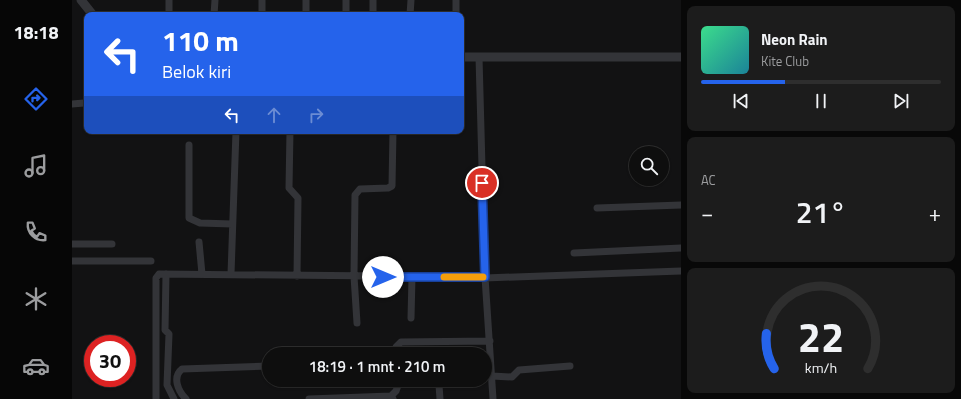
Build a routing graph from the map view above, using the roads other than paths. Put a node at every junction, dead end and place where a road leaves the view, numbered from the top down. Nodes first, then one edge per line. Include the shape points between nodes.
1 (81, 0) edge
2 (169, 0) edge
3 (215, 0) edge
4 (262, 0) edge
5 (306, 0) edge
6 (346, 0) edge
7 (373, 0) edge
8 (411, 0) edge
9 (456, 0) edge
10 (91, 12) edge
11 (169, 12) edge
12 (214, 12) edge
13 (262, 12) edge
14 (306, 12) edge
15 (346, 12) edge
16 (373, 12) edge
17 (410, 12) edge
18 (456, 12) edge
19 (464, 57) edge
20 (479, 57) junction
21 (681, 57) edge
22 (84, 103) dead end
23 (72, 104) edge
24 (236, 134) edge
25 (290, 134) edge
26 (393, 134) edge
27 (189, 145) dead end
28 (681, 205) edge
29 (597, 208) dead end
30 (232, 224) junction
31 (199, 242) dead end
32 (72, 244) edge
33 (112, 244) dead end
34 (681, 248) edge
35 (574, 253) dead end
36 (72, 261) edge
37 (151, 261) dead end
38 (681, 271) edge
39 (163, 274) junction
40 (202, 274) junction
41 (231, 274) junction
42 (297, 276) junction
43 (354, 276) junction
44 (412, 277) junction
45 (485, 277) junction
46 (411, 318) dead end
47 (357, 323) dead end
48 (490, 341) junction
49 (396, 347) edge
50 (490, 347) edge
51 (262, 366) edge
52 (570, 366) dead end
53 (492, 376) joint
54 (398, 387) edge
55 (439, 387) edge
56 (392, 397) edge
57 (156, 399) edge
58 (174, 399) edge
59 (186, 399) edge
60 (309, 399) edge
61 (440, 399) edge
62 (493, 399) edge

1 - 10 street
2 - 11 street
3 - 12 street
4 - 13 street
5 - 14 street
6 - 15 street
7 - 16 street
8 - 17 street
9 - 18 street
19 - 20 street
20 - 21 street
20 - 45 street
22 - 23 street
24 - 30 street
25 - 42 street via 289,188 298,198
26 - 43 street via 392,186 360,189 356,192
27 - 30 street via 189,218 200,223
28 - 29 street
30 - 41 street
31 - 40 street
32 - 33 street
34 - 35 street
36 - 37 street
38 - 45 street
39 - 40 street
39 - 57 street via 156,278
39 - 58 street via 165,330 169,334 167,385
40 - 41 street
41 - 42 street
42 - 43 street
43 - 44 street
43 - 47 street
44 - 45 street
44 - 46 street
45 - 48 street
48 - 49 street via 401,342
48 - 50 street
51 - 59 street via 182,369 177,375 177,382
52 - 53 street via 519,370 512,376
53 - 62 street
54 - 56 street
55 - 61 street
56 - 60 street

